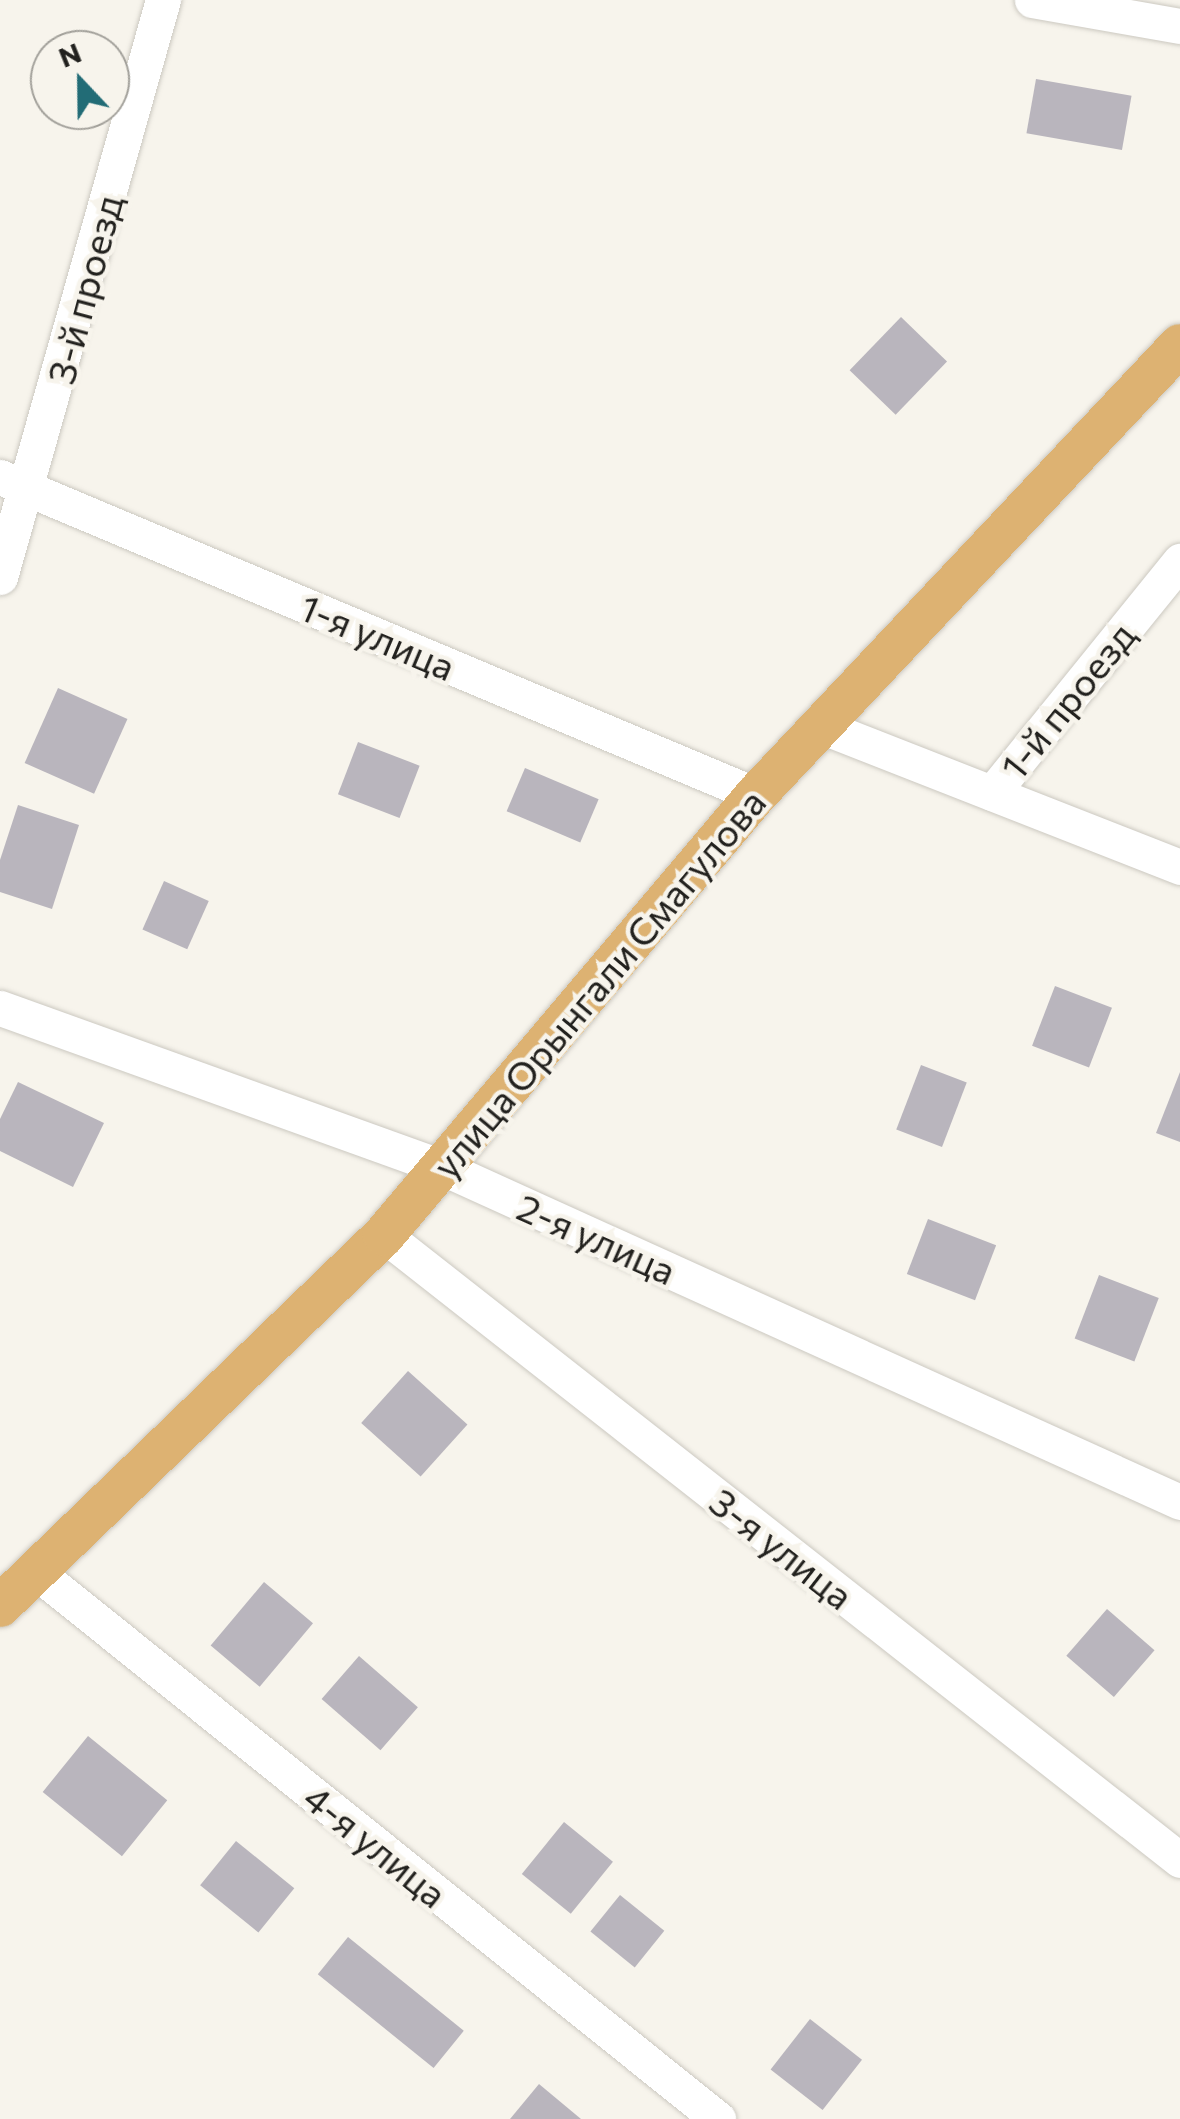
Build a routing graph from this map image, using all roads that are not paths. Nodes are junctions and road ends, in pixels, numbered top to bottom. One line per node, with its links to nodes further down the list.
1 (163, 0): 5 (street, 3-й проезд)
2 (1032, 0): 3 (street)
3 (1180, 26)
4 (1180, 345): 8 (main road, улица Орынгали Смагулова)
5 (14, 483): 7 (street, 3-й проезд); 10 (street, 1-я улица)
6 (1180, 560): 9 (street, 1-й проезд)
7 (0, 578)
8 (818, 725): 9 (street); 10 (main road, улица Орынгали Смагулова)
9 (992, 793): 11 (street)
10 (756, 795): 13 (main road, улица Орынгали Смагулова)
11 (1180, 866)
12 (0, 1008): 13 (street, 2-я улица)
13 (441, 1167): 14 (main road, улица Орынгали Смагулова); 15 (street, 2-я улица)
14 (384, 1235): 16 (main road, улица Орынгали Смагулова); 18 (street, 3-я улица)
15 (1180, 1502)
16 (35, 1571): 17 (main road, улица Орынгали Смагулова); 19 (street, 4-я улица)
17 (0, 1606)
18 (1180, 1860)
19 (718, 2119)

